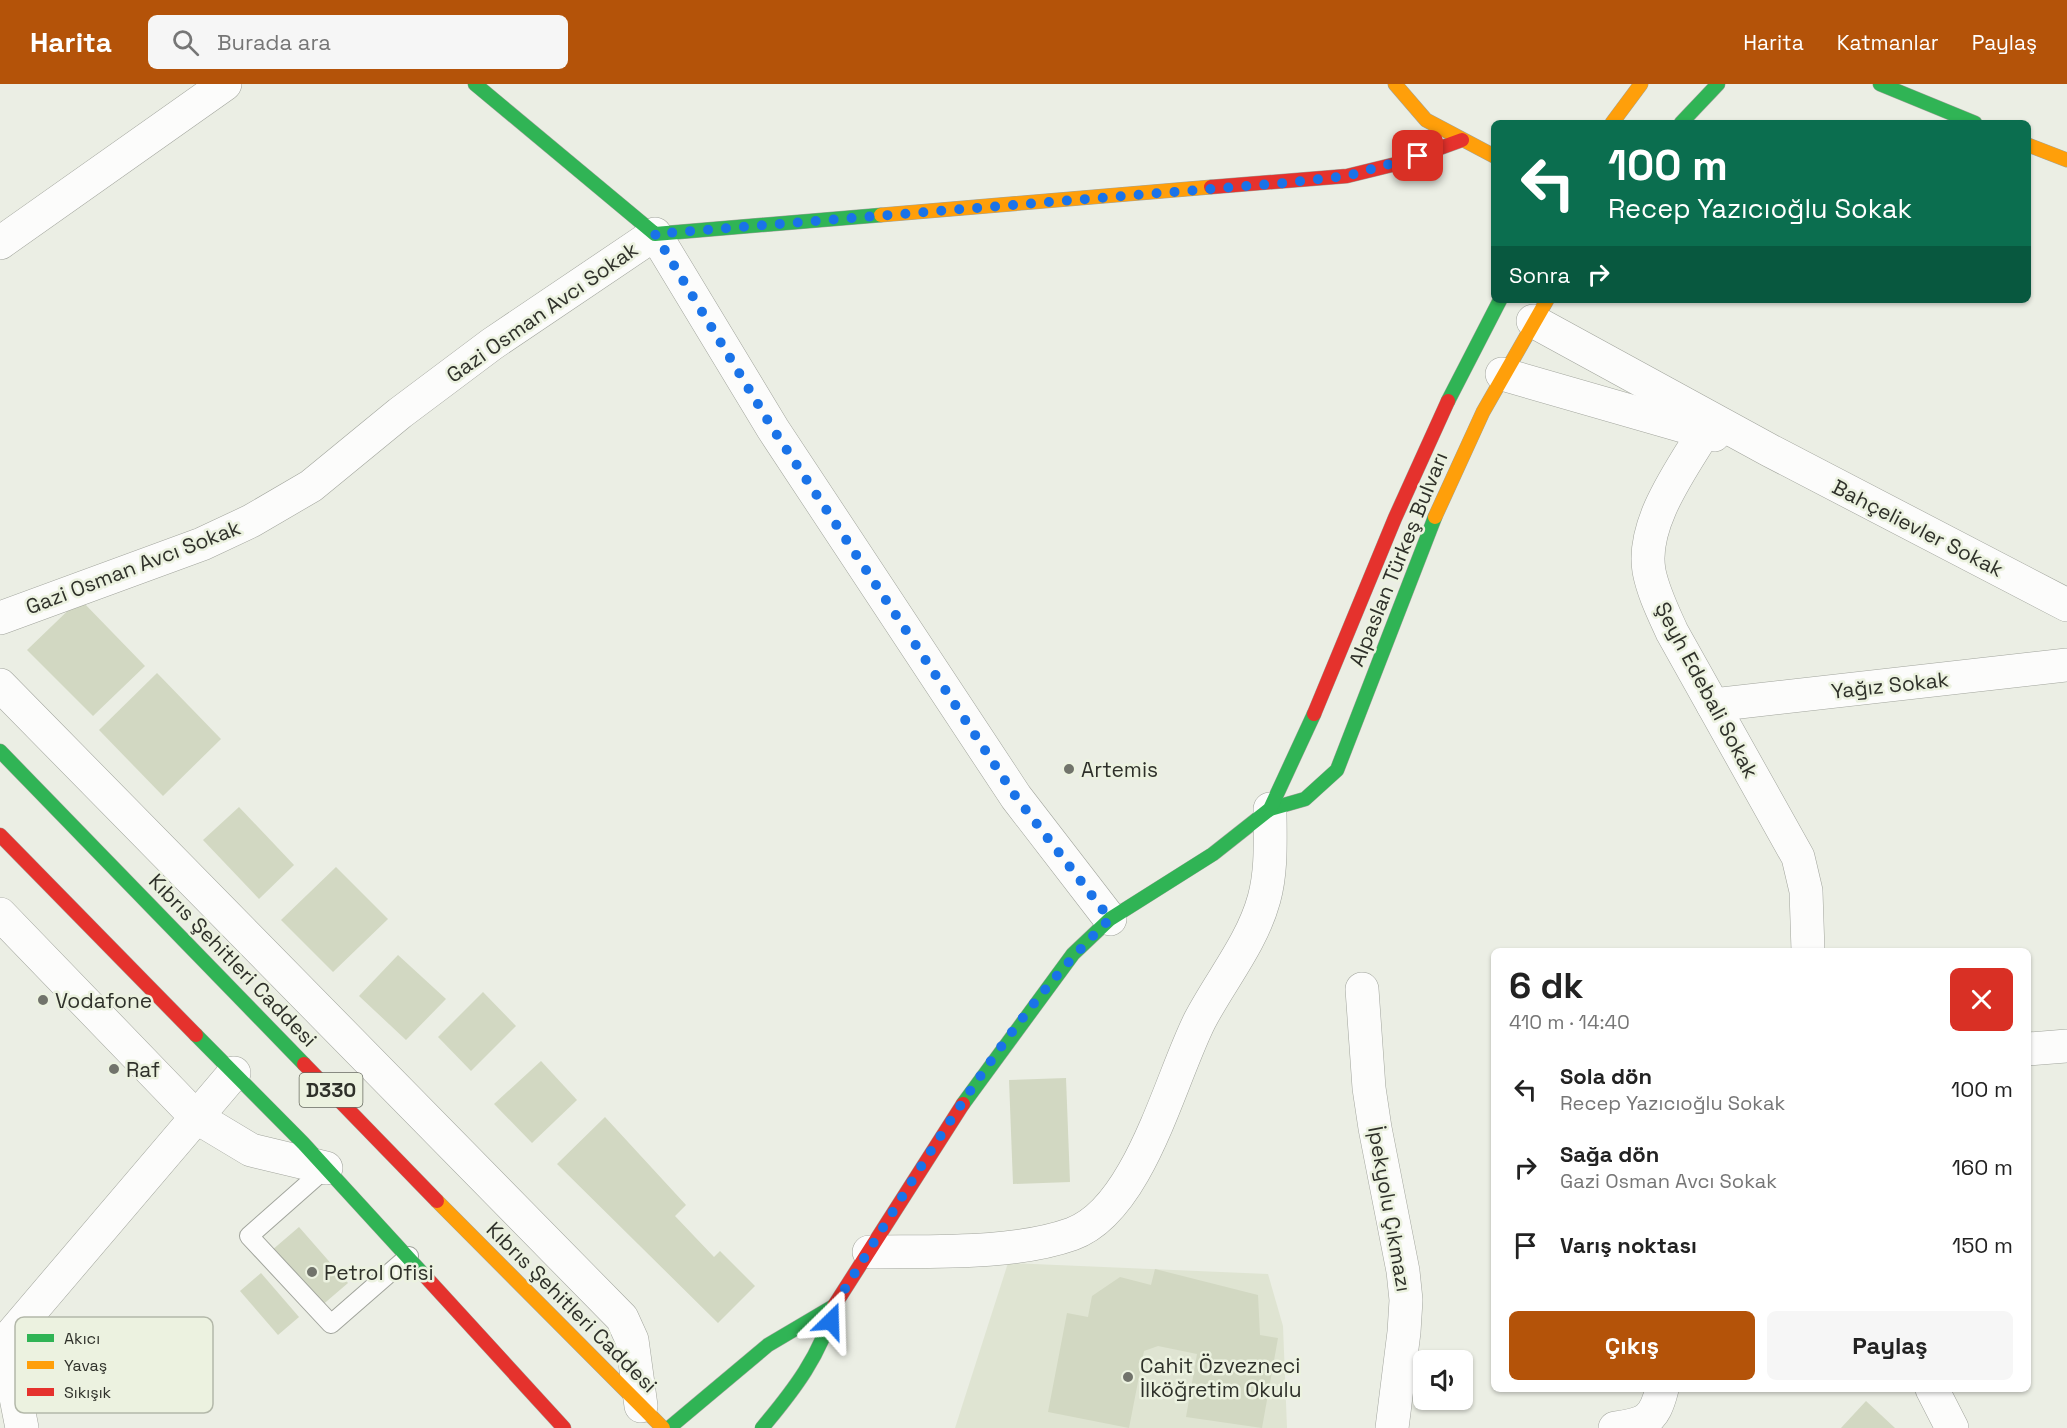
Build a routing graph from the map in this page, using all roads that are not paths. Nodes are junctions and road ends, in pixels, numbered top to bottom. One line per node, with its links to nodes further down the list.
1 (225, 84): 15 (street)
2 (475, 84): 14 (main road)
3 (1395, 84): 10 (main road)
4 (1641, 84): 7 (main road)
5 (1718, 84): 8 (main road)
6 (1880, 84): 9 (main road)
7 (1614, 120)
8 (1684, 120)
9 (1968, 120)
10 (1462, 140): 12 (main road); 14 (main road, Gazi Osman Avcı Sokak)
11 (2031, 146): 13 (main road)
12 (1491, 154)
13 (2067, 160)
14 (655, 234): 22 (street, Gazi Osman Avcı Sokak); 30 (street)
15 (0, 243)
16 (1498, 303): 27 (main road, Alpaslan Türkeş Bulvarı)
17 (1540, 310): 18 (main road, Alpaslan Türkeş Bulvarı); 20 (street)
18 (1502, 374): 19 (street); 27 (main road, Alpaslan Türkeş Bulvarı)
19 (1704, 432): 20 (street); 25 (street, Şeyh Edebali Sokak)
20 (1769, 450): 21 (street, Bahçelievler Sokak)
21 (2067, 605)
22 (0, 618)
23 (2067, 665): 25 (street, Yağız Sokak)
24 (0, 685): 48 (street)
25 (1713, 705): 31 (street, Şeyh Edebali Sokak)
26 (0, 751): 48 (main road, Kıbrıs Şehitleri Caddesi / D330)
27 (1270, 809): 30 (main road, Alpaslan Türkeş Bulvarı); 38 (street)
28 (0, 835): 35 (main road, D330)
29 (0, 914): 36 (street)
30 (1110, 919): 38 (main road, Alpaslan Türkeş Bulvarı)
31 (1808, 948)
32 (1362, 989): 53 (street, İpekyolu Çıkmazı)
33 (2067, 1046): 34 (street)
34 (2031, 1049)
35 (234, 1073): 36 (street); 37 (main road, D330)
36 (196, 1117): 37 (street); 41 (street)
37 (326, 1168): 39 (main road, D330); 39 (lane)
38 (869, 1252): 40 (main road, Alpaslan Türkeş Bulvarı)
39 (409, 1256): 50 (main road, D330)
40 (834, 1306): 51 (main road); 52 (main road)
41 (23, 1317)
42 (15, 1326): 43 (street)
43 (2, 1341): 46 (street)
44 (1661, 1392): 54 (street)
45 (1934, 1392): 55 (street)
46 (15, 1398)
47 (19, 1413): 49 (street)
48 (652, 1417)
49 (22, 1428)
50 (564, 1428)
51 (669, 1428)
52 (762, 1428)
53 (1392, 1428)
54 (1615, 1428)
55 (1952, 1428)

